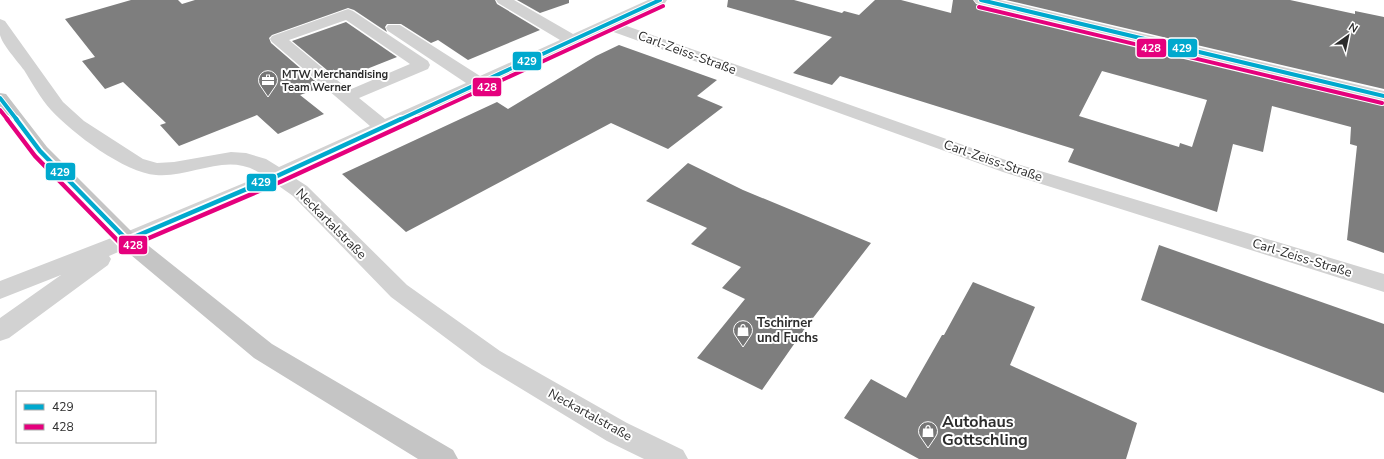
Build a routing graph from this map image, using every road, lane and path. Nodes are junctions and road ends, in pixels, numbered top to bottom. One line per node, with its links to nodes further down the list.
1 (351, 0): 8 (street)
2 (503, 0): 7 (street)
3 (660, 0): 6 (street)
4 (981, 0): 9 (street)
5 (0, 24): 13 (street, Neckartalstraße)
6 (606, 24): 7 (street); 15 (street, Carl-Zeiss-Straße)
7 (572, 40): 8 (street)
8 (478, 83): 12 (street)
9 (1384, 96)
10 (347, 97): 10 (street); 12 (street)
11 (0, 98): 14 (main road)
12 (383, 127): 13 (street)
13 (277, 176): 14 (street); 19 (street, Neckartalstraße)
14 (127, 240): 16 (street); 17 (street); 18 (main road)
15 (1384, 283)
16 (0, 290)
17 (0, 331)
18 (438, 456)
19 (673, 459)

